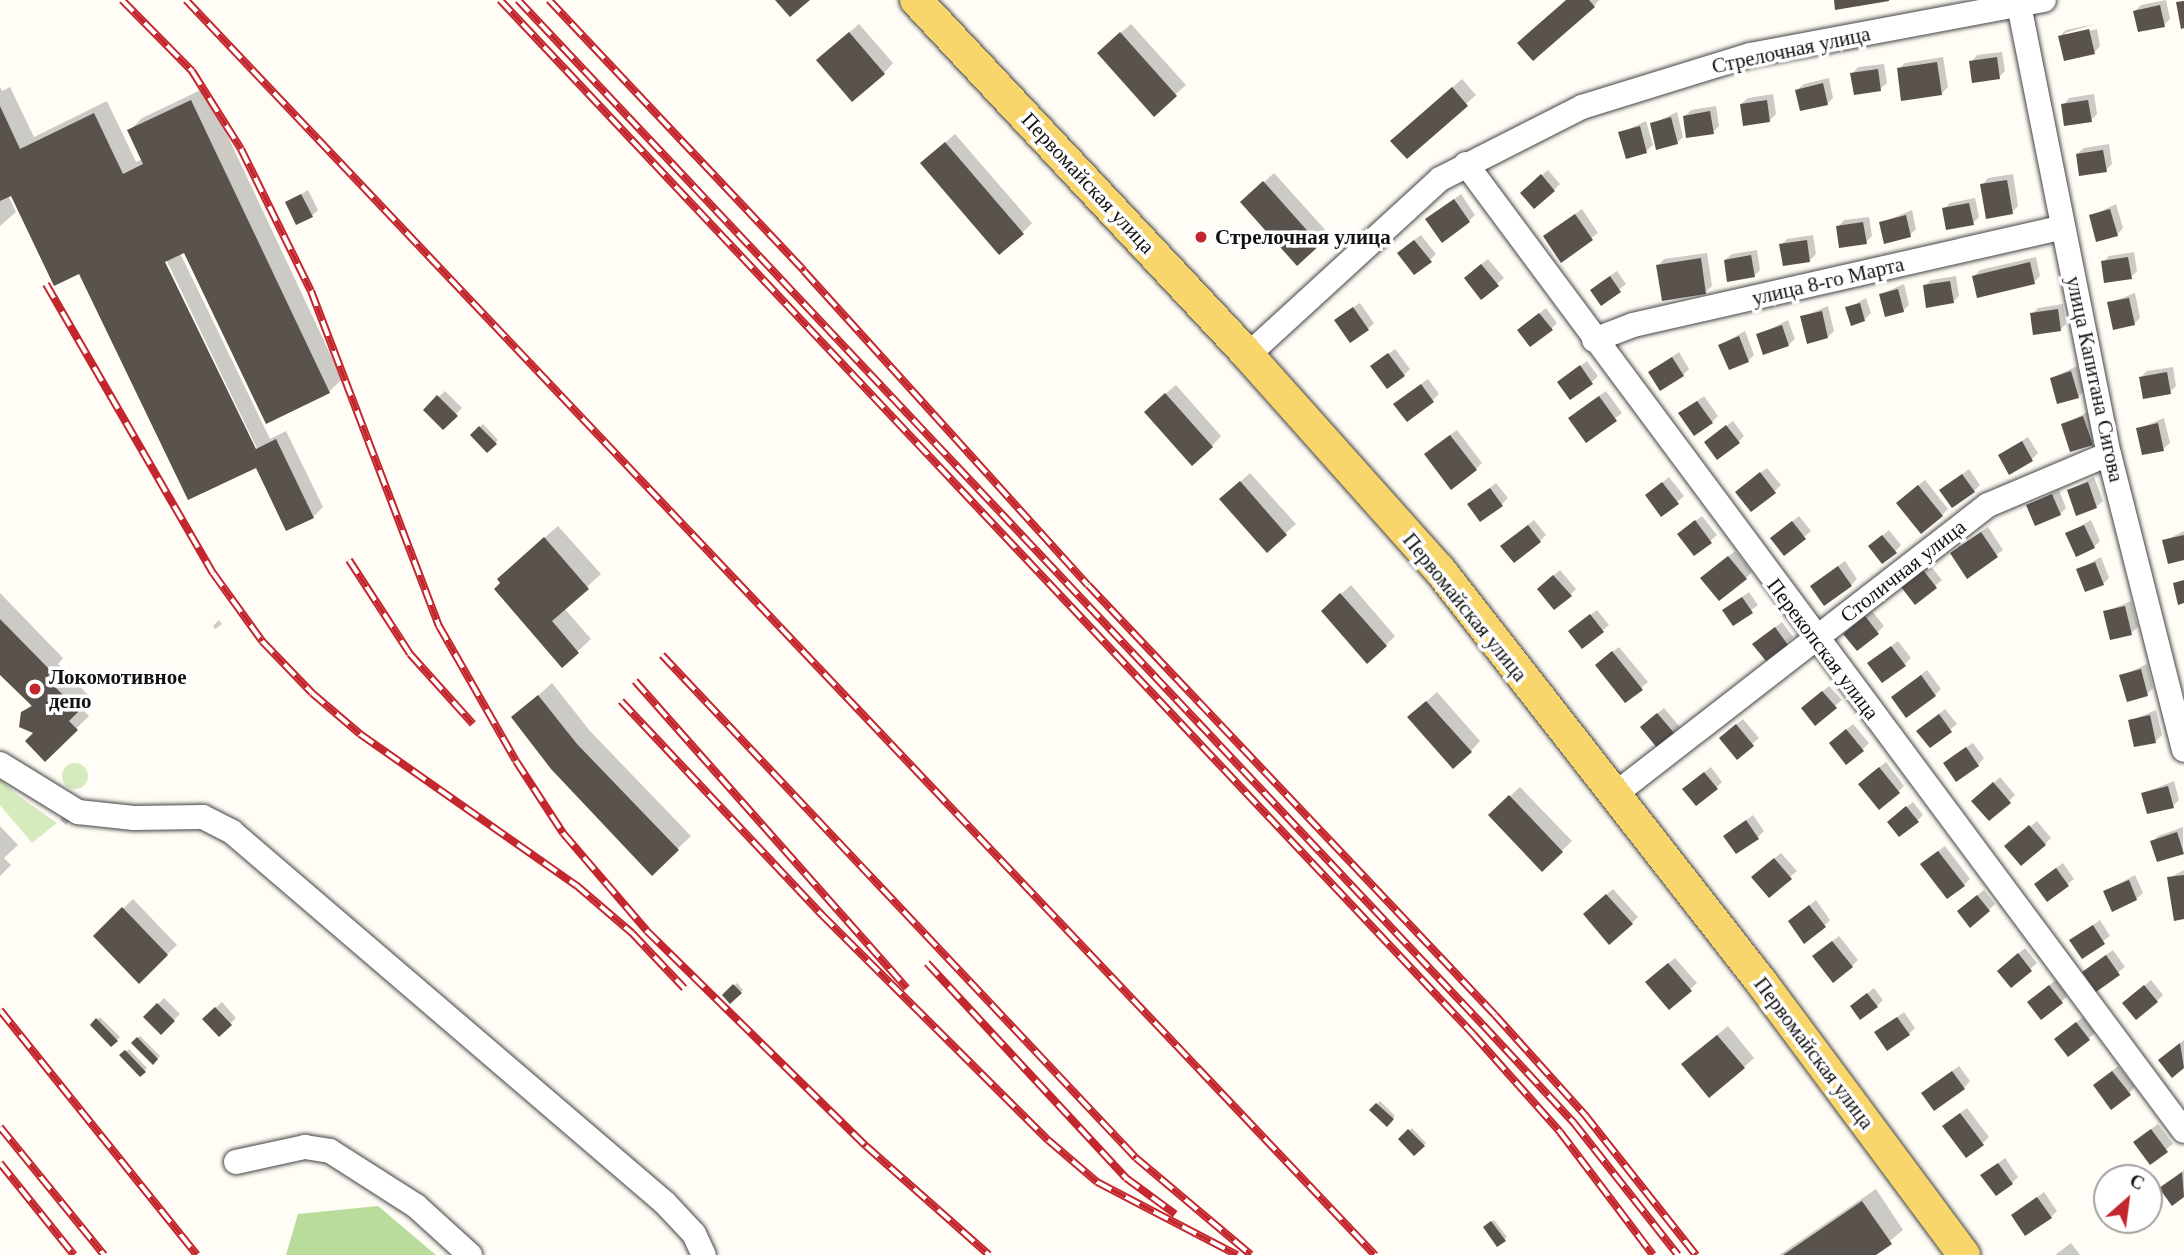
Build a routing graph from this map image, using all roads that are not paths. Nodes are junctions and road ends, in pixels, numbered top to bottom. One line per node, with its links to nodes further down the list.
1 (916, 0): 7 (main road, Первомайская улица)
2 (2044, 0): 3 (street, Стрелочная улица)
3 (2019, 5): 4 (street, Стрелочная улица); 5 (street, улица Капитана Сигова)
4 (1466, 164): 6 (street, Перекопская улица); 7 (street, Стрелочная улица)
5 (2063, 228): 6 (street, улица 8-го Марта); 8 (street, улица Капитана Сигова)
6 (1594, 340): 9 (street, Перекопская улица)
7 (1248, 355): 12 (main road, Первомайская улица)
8 (2109, 454): 9 (street, Столичная улица); 10 (street, улица Капитана Сигова)
9 (1814, 639): 12 (street, Столичная улица); 13 (street, Перекопская улица)
10 (2184, 750)
11 (0, 764): 16 (street)
12 (1614, 795): 17 (main road, Первомайская улица)
13 (2184, 1131)
14 (236, 1162): 15 (street)
15 (470, 1255)
16 (704, 1255)
17 (1964, 1255)

